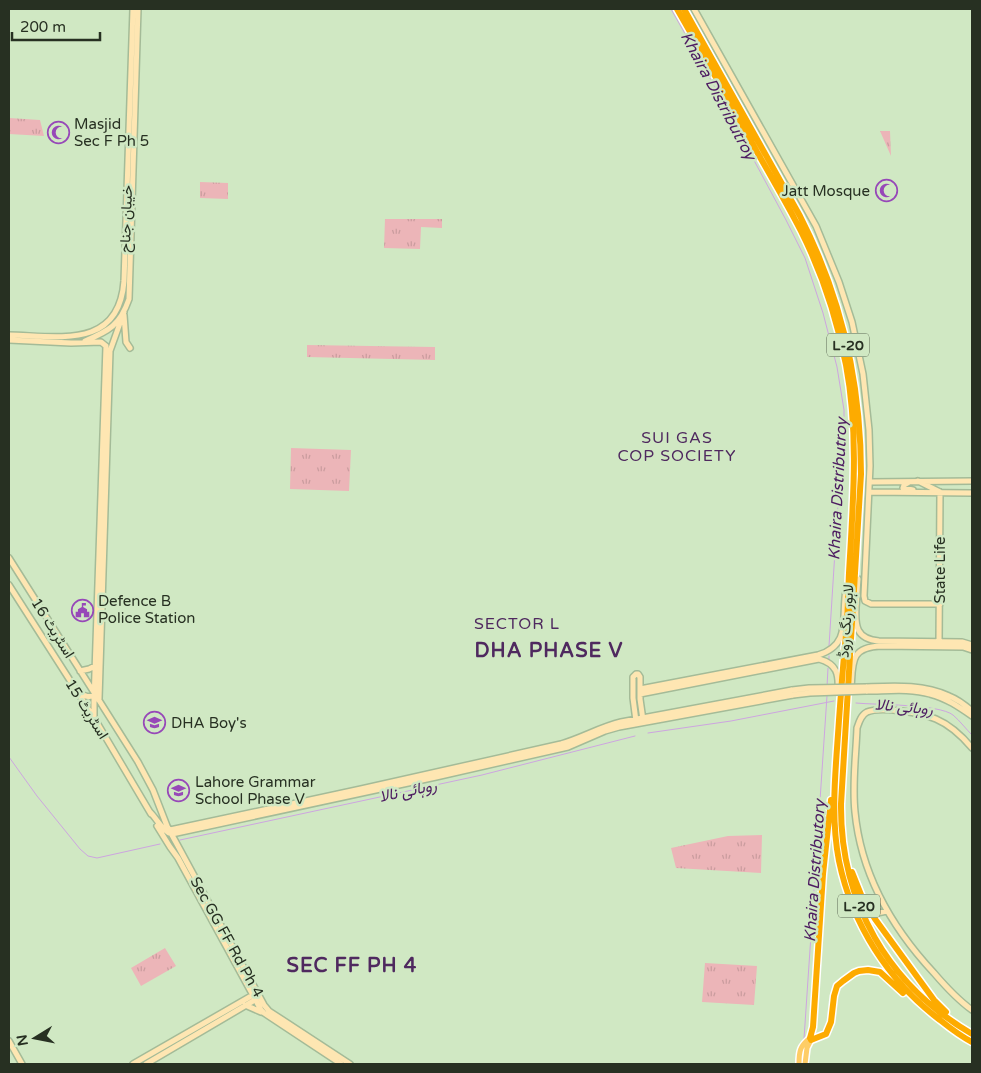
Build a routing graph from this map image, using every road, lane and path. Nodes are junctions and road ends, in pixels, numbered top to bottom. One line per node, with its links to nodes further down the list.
1 (133, 9): 7 (main road, خیبان جناح)
2 (138, 9): 6 (main road, خیبان جناح)
3 (677, 9): 23 (highway, لاہور رنگ روڈ / L-20)
4 (684, 9): 21 (highway, لاہور رنگ روڈ / L-20)
5 (694, 9): 16 (main road)
6 (124, 312): 9 (main road); 11 (main road); 12 (main road)
7 (9, 335)
8 (9, 340): 9 (main road)
9 (81, 342): 10 (main road)
10 (102, 343): 11 (main road); 31 (main road)
11 (111, 345): 36 (main road)
12 (130, 348)
13 (912, 481): 14 (main road); 16 (main road); 20 (main road)
14 (918, 481): 15 (main road); 18 (main road)
15 (972, 481)
16 (870, 482): 17 (main road)
17 (869, 492): 20 (main road); 25 (main road)
18 (940, 492): 19 (main road); 20 (main road); 25 (main road, State Life)
19 (972, 492)
20 (923, 493)
21 (856, 552): 27 (main road); 40 (highway, لاہور رنگ روڈ / L-20)
22 (9, 558): 32 (main road, اسٹریٹ 16)
23 (849, 573): 26 (main road); 30 (highway, لاہور رنگ روڈ / L-20)
24 (9, 585): 35 (main road, اسٹریٹ 15)
25 (940, 604): 27 (main road, State Life)
26 (842, 636): 30 (main road); 34 (main road)
27 (939, 644): 28 (main road); 29 (main road); 40 (main road)
28 (972, 644)
29 (972, 650)
30 (844, 651): 45 (highway, لاہور رنگ روڈ / L-20)
31 (95, 666): 32 (main road); 36 (main road)
32 (80, 671): 36 (main road, اسٹریٹ 16)
33 (866, 689): 38 (main road); 39 (main road); 41 (main road, bridge)
34 (640, 691): 37 (main road); 41 (main road); 45 (main road)
35 (77, 692): 36 (main road); 42 (main road, اسٹریٹ 15)
36 (96, 697): 42 (main road); 48 (main road, اسٹریٹ 16)
37 (633, 702): 43 (main road); 44 (main road)
38 (972, 711)
39 (972, 716)
40 (846, 718): 47 (highway, لاہور رنگ روڈ / L-20)
41 (643, 720): 44 (main road)
42 (96, 721): 48 (main road, اسٹریٹ 15)
43 (621, 722): 44 (main road); 48 (main road)
44 (636, 722): 48 (main road)
45 (838, 742): 55 (highway); 56 (highway, لاہور رنگ روڈ / L-20)
46 (972, 748): 49 (main road)
47 (841, 804): 50 (highway); 58 (highway, لاہور رنگ روڈ / L-20)
48 (168, 833): 51 (main road); 66 (main road, Sec GG FF Rd Ph 4)
49 (887, 911): 50 (main road); 53 (main road)
50 (872, 914): 58 (highway)
51 (254, 997): 52 (main road); 54 (main road); 63 (main road)
52 (245, 1005): 54 (main road); 64 (main road)
53 (972, 1010)
54 (264, 1013): 65 (main road)
55 (814, 1021): 57 (highway); 59 (highway)
56 (942, 1021): 57 (highway); 58 (highway, لاہور رنگ روڈ / L-20)
57 (823, 1036): 59 (highway)
58 (970, 1037)
59 (811, 1039): 61 (main road)
60 (9, 1041): 62 (main road)
61 (803, 1053): 67 (main road); 68 (main road)
62 (22, 1064)
63 (133, 1064)
64 (146, 1064)
65 (341, 1064)
66 (349, 1064)
67 (799, 1064)
68 (805, 1064)

